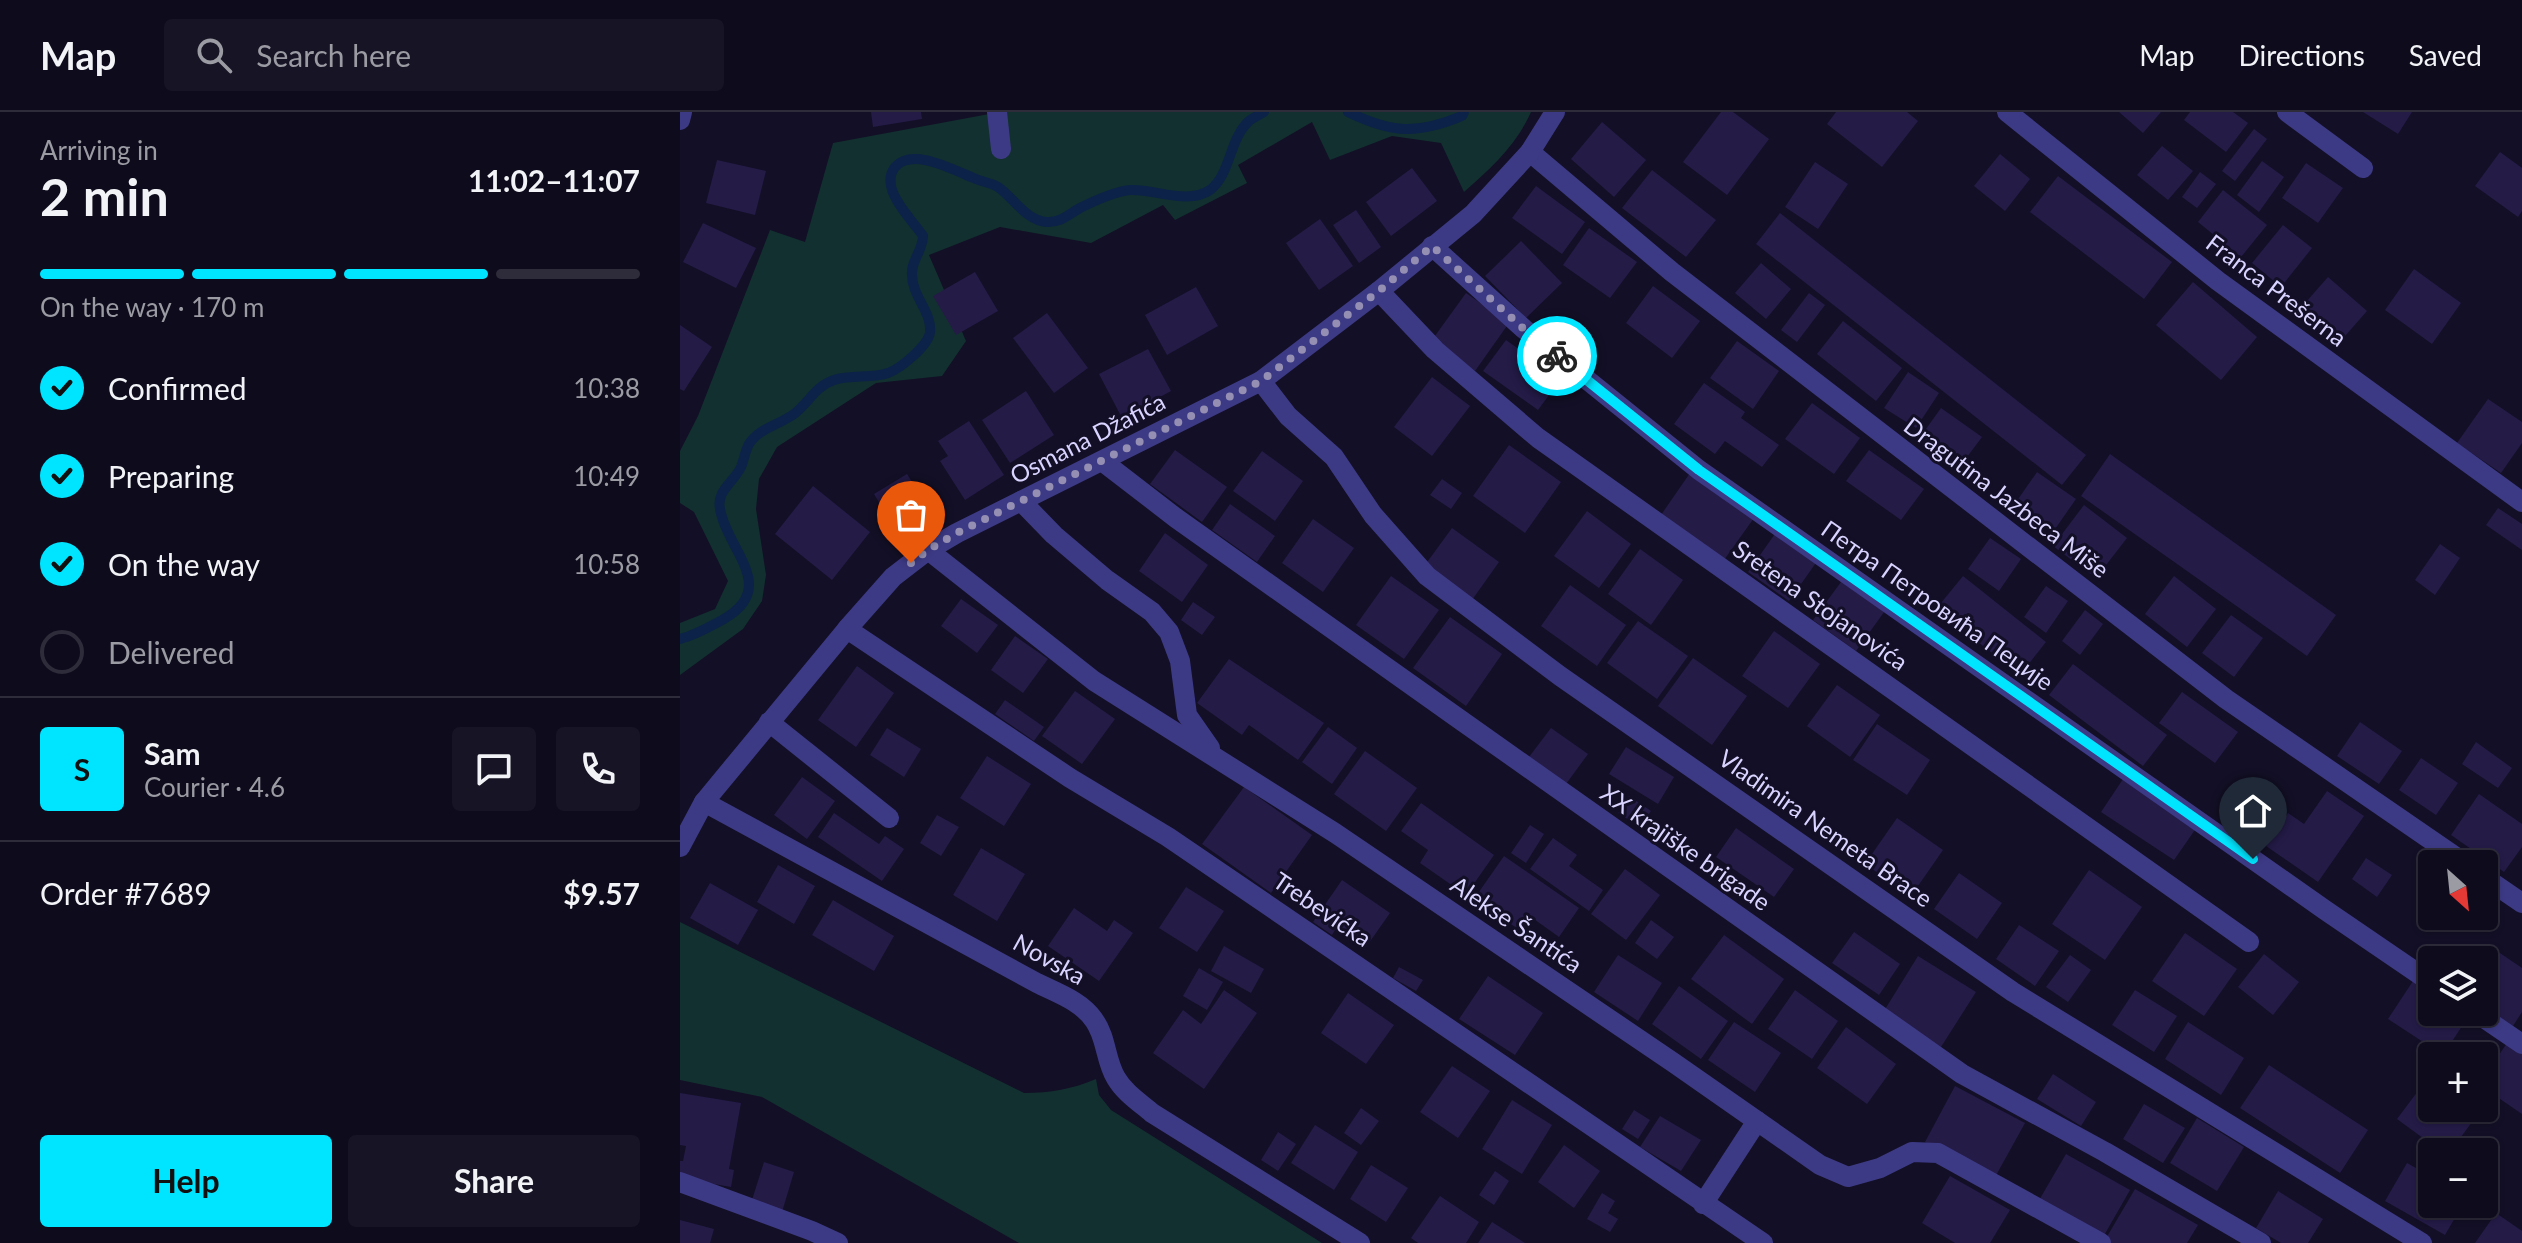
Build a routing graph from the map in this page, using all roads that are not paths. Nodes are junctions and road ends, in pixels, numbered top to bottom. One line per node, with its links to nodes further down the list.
1 (682, 112): 6 (street)
2 (997, 112): 7 (street)
3 (1555, 112): 8 (street, Osmana Džafića)
4 (2007, 112): 15 (street, Franca Prešerna)
5 (2287, 112): 9 (street)
6 (680, 120)
7 (1001, 149)
8 (1530, 152): 10 (street, Osmana Džafića); 23 (street, Dragutina Jazbeca Miše)
9 (2363, 168)
10 (1432, 246): 11 (street, Osmana Džafića); 27 (street, Петра Петровића Пеције)
11 (1379, 291): 12 (street, Osmana Džafića); 26 (street, Sretena Stojanovića)
12 (1261, 381): 13 (street, Osmana Džafića); 38 (street, Vladimira Nemeta Brace)
13 (1102, 461): 14 (street, Osmana Džafića); 37 (street, XX krajiške brigade)
14 (1021, 501): 16 (street, Osmana Džafića); 19 (street)
15 (2522, 502)
16 (928, 550): 17 (street, Osmana Džafića); 19 (street, Alekse Šantića)
17 (847, 629): 18 (street, Osmana Džafića); 32 (street, Trebevićka)
18 (769, 722): 20 (street, Osmana Džafića); 21 (street)
19 (1220, 761): 30 (street, Alekse Šantića)
20 (704, 802): 22 (street, Osmana Džafića); 34 (street, Novska)
21 (889, 818)
22 (680, 847)
23 (2446, 850)
24 (2498, 887): 25 (street)
25 (2522, 903)
26 (2249, 942)
27 (2418, 973)
28 (2496, 1026): 29 (street)
29 (2522, 1044)
30 (1757, 1121): 32 (street); 36 (street, Alekse Šantića)
31 (680, 1182): 33 (street)
32 (1703, 1204): 35 (street, Trebevićka)
33 (838, 1243)
34 (1360, 1243)
35 (1763, 1243)
36 (2101, 1243)
37 (2261, 1243)
38 (2422, 1243)

